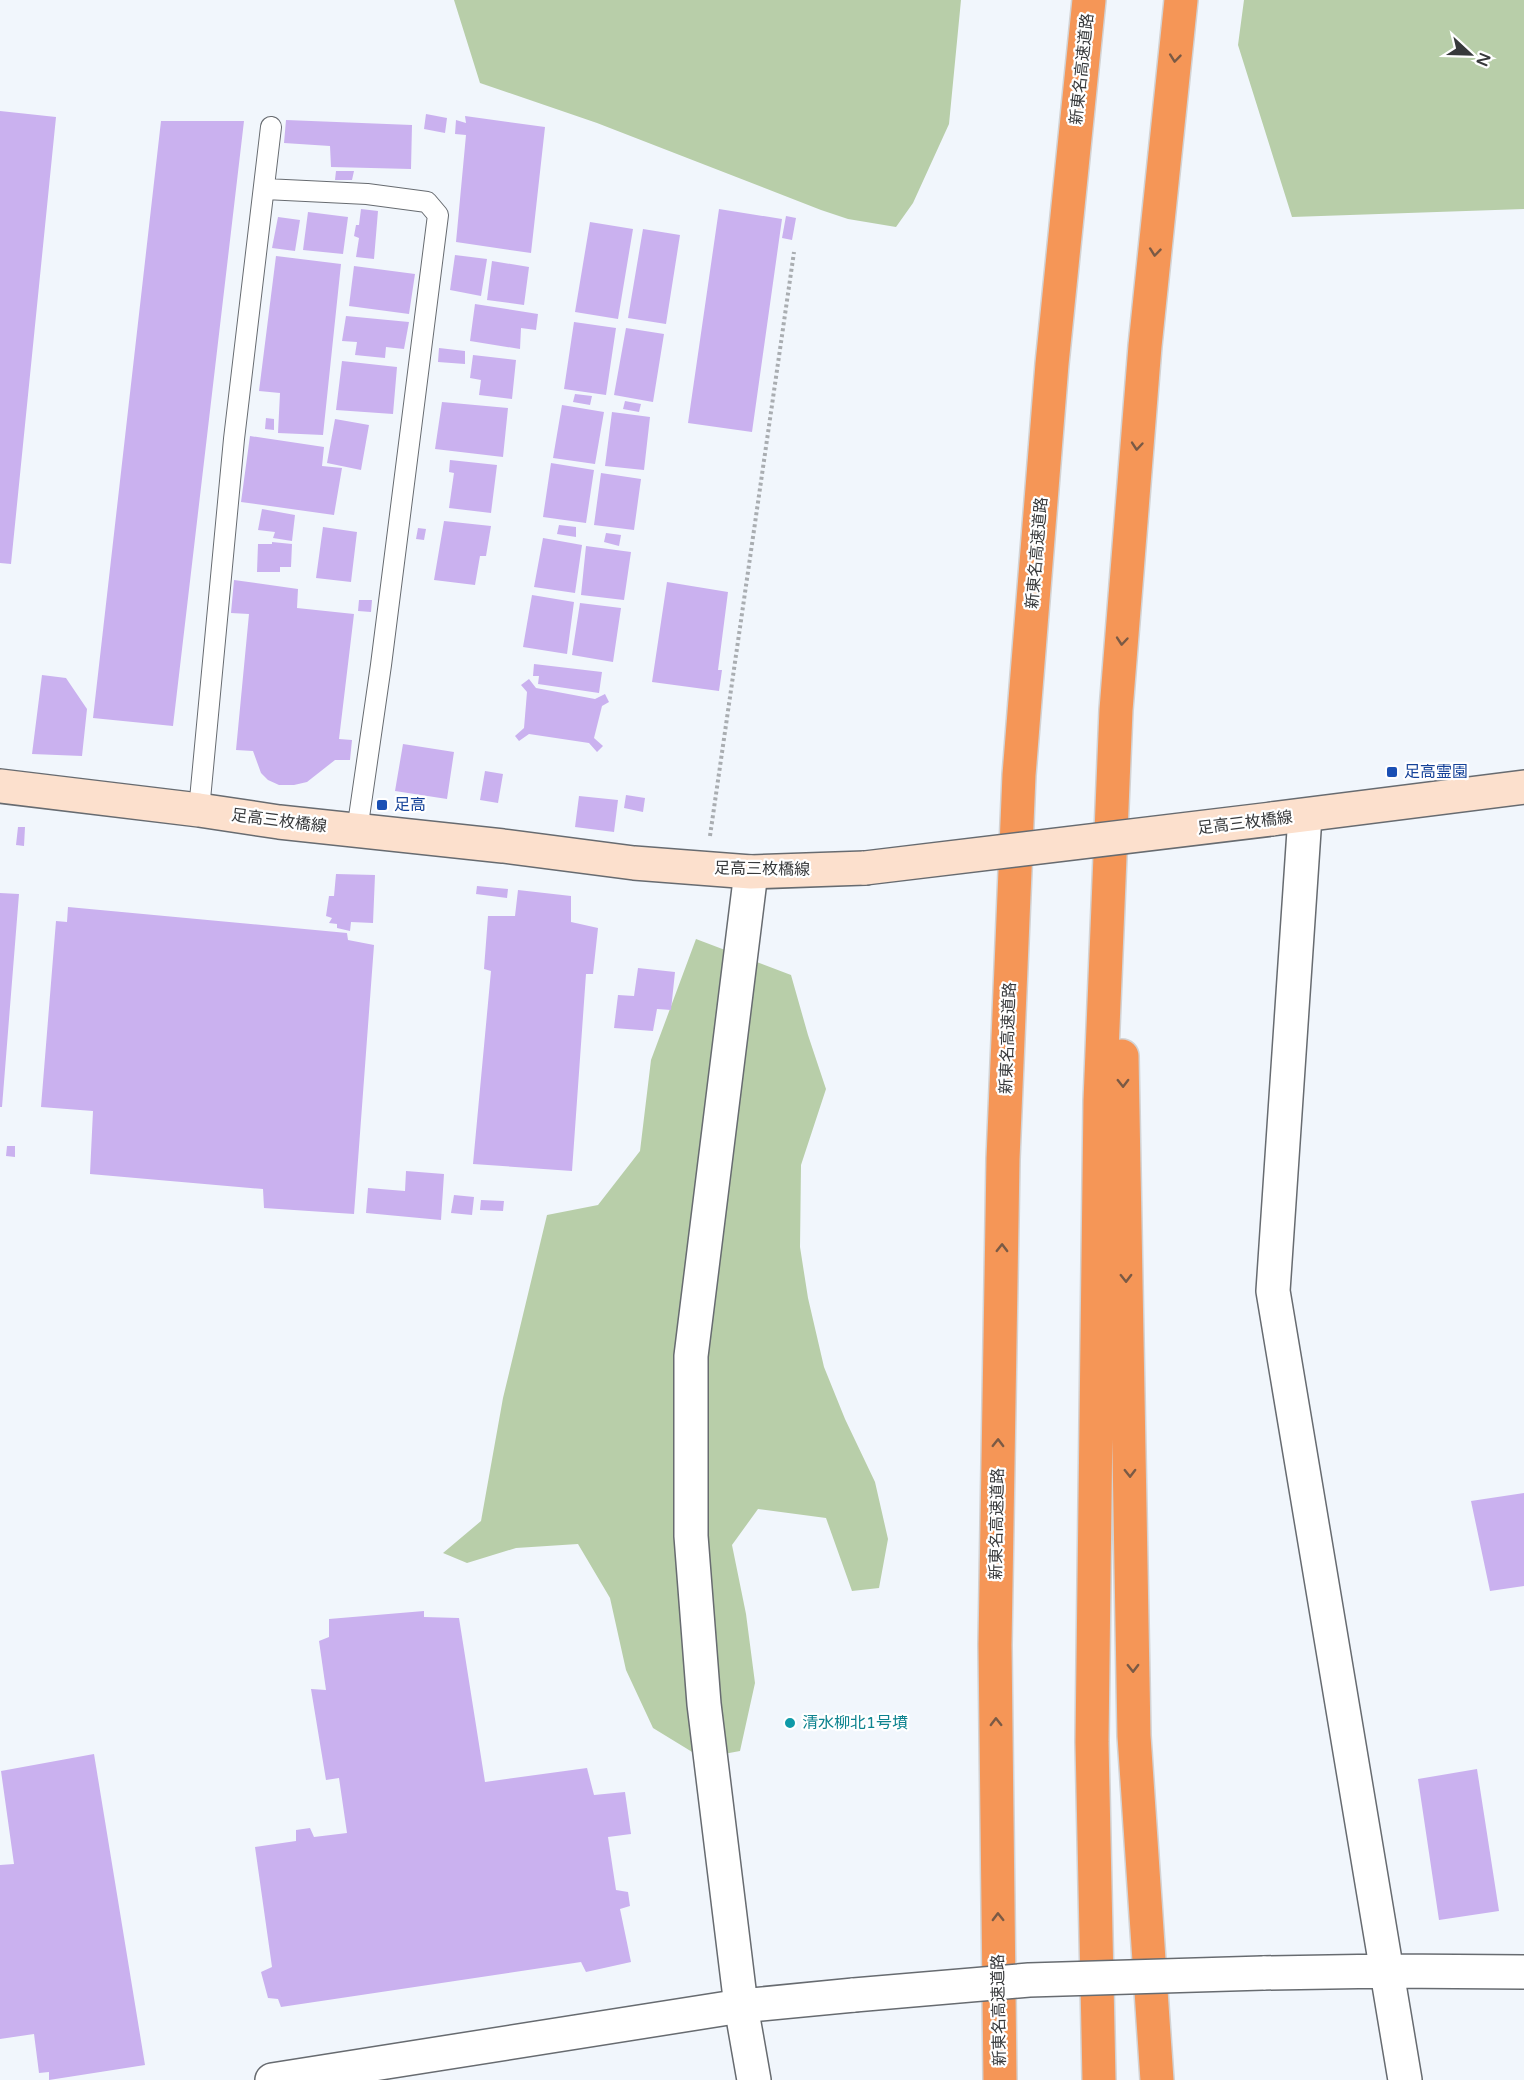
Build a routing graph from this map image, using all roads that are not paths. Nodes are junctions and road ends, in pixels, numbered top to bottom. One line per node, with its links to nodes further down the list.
1 (1089, 0): 17 (highway, 新東名高速道路, one-way to 1)
2 (1181, 0): 5 (highway, one-way to 5)
3 (271, 127): 4 (lane)
4 (265, 189): 8 (lane); 10 (lane)
5 (1116, 710): 18 (highway); 19 (highway, one-way to 19)
6 (0, 786): 8 (main road, 足高三枚橋線)
7 (1524, 787): 9 (main road, 足高三枚橋線)
8 (199, 810): 10 (main road, 足高三枚橋線)
9 (1305, 816): 11 (main road, 足高三枚橋線, bridge); 12 (street)
10 (357, 831): 11 (main road, 足高三枚橋線)
11 (751, 872): 14 (street)
12 (1388, 1971): 13 (street); 14 (street, bridge); 20 (street)
13 (1524, 1972)
14 (741, 2006): 15 (street); 16 (street)
15 (272, 2080)
16 (754, 2080)
17 (999, 2080)
18 (1099, 2080)
19 (1157, 2080)
20 (1405, 2080)

